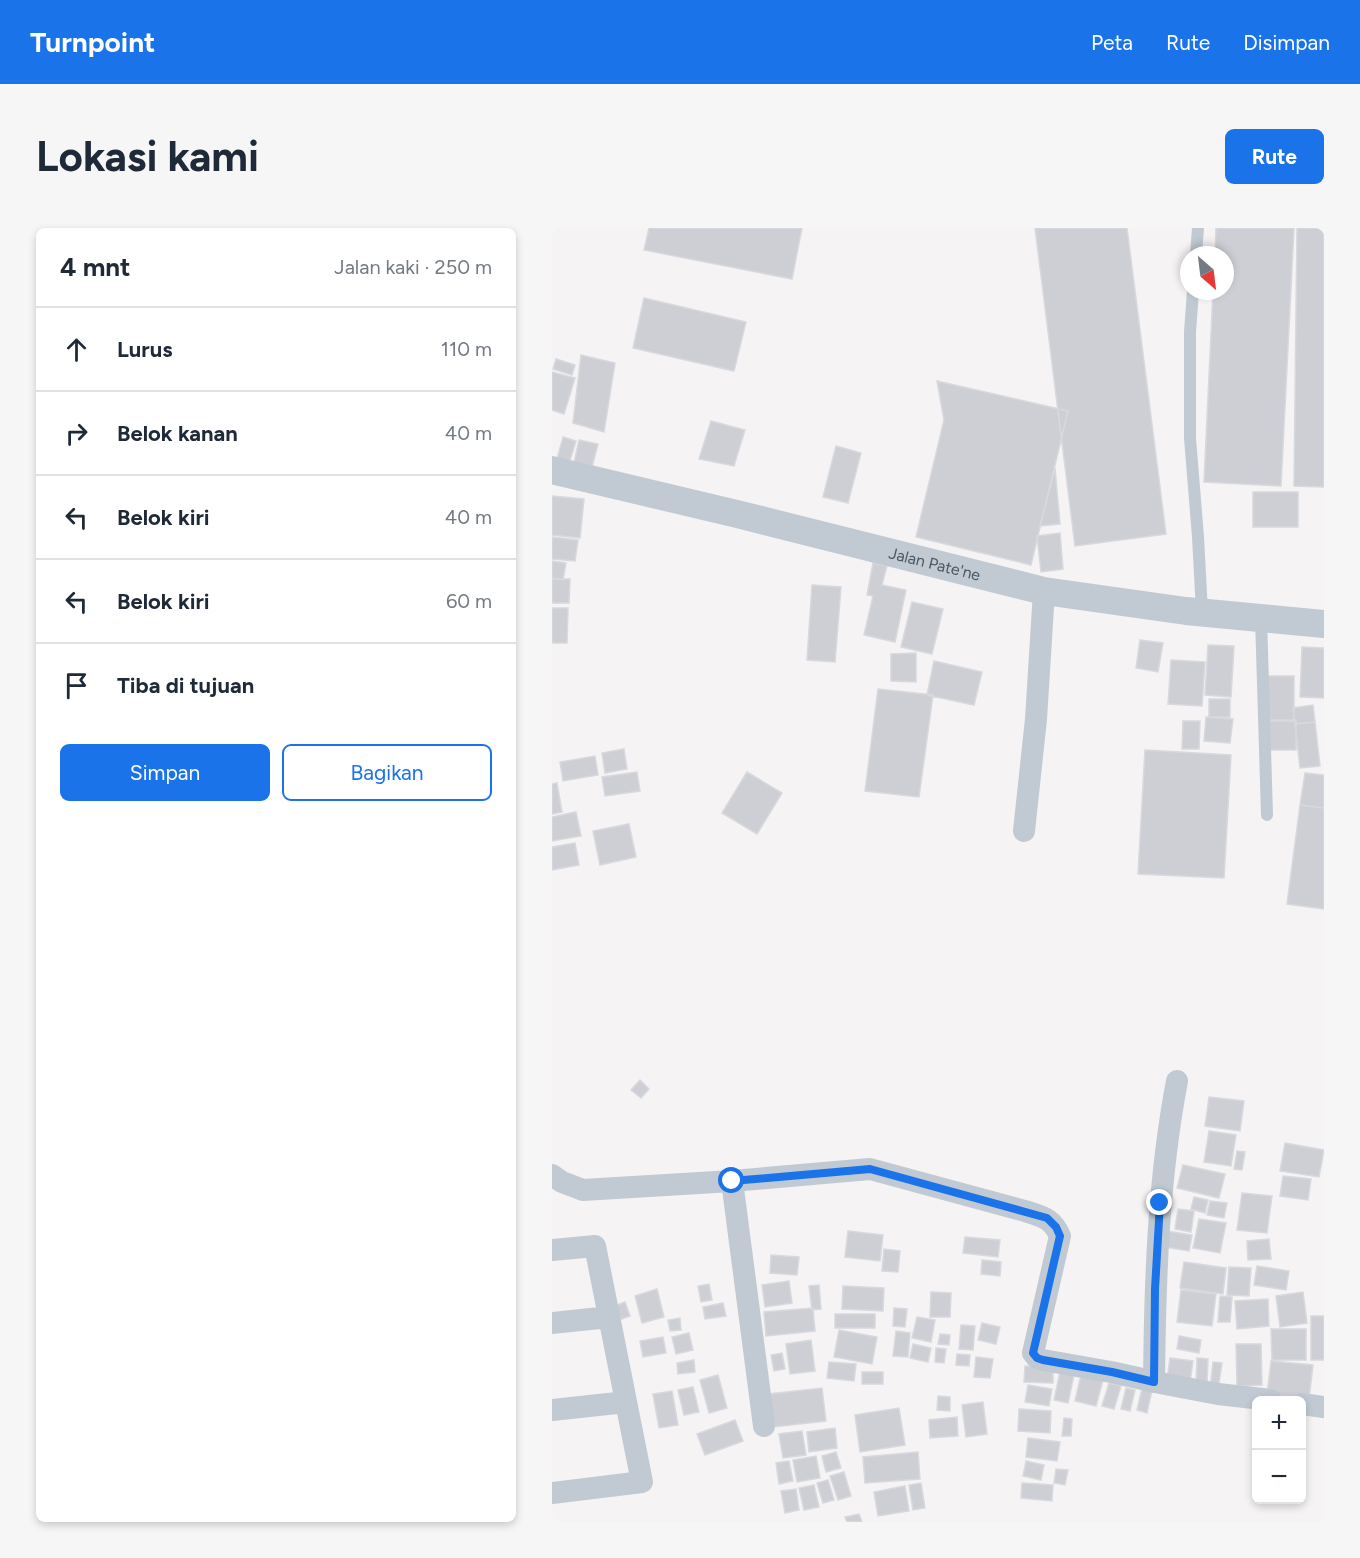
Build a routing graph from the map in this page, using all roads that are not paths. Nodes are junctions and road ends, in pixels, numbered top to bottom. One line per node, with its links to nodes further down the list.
1 (1198, 228): 2 (lane)
2 (1197, 246)
3 (1192, 300): 6 (lane)
4 (552, 470): 5 (street, Jalan Pate'ne)
5 (1044, 591): 6 (street, Jalan Pate'ne); 10 (street)
6 (1202, 612): 7 (street, Jalan Pate'ne)
7 (1261, 618): 8 (street, Jalan Pate'ne); 9 (lane)
8 (1324, 624)
9 (1267, 815)
10 (1024, 831)
11 (1177, 1081): 17 (street)
12 (552, 1175): 13 (street)
13 (732, 1181): 17 (street); 23 (street)
14 (552, 1250): 15 (street)
15 (609, 1317): 16 (street); 19 (street)
16 (552, 1323)
17 (1154, 1382): 18 (street)
18 (1252, 1398)
19 (626, 1402): 22 (street); 24 (street)
20 (1306, 1405): 21 (street)
21 (1324, 1407)
22 (552, 1410)
23 (764, 1426)
24 (552, 1493)

